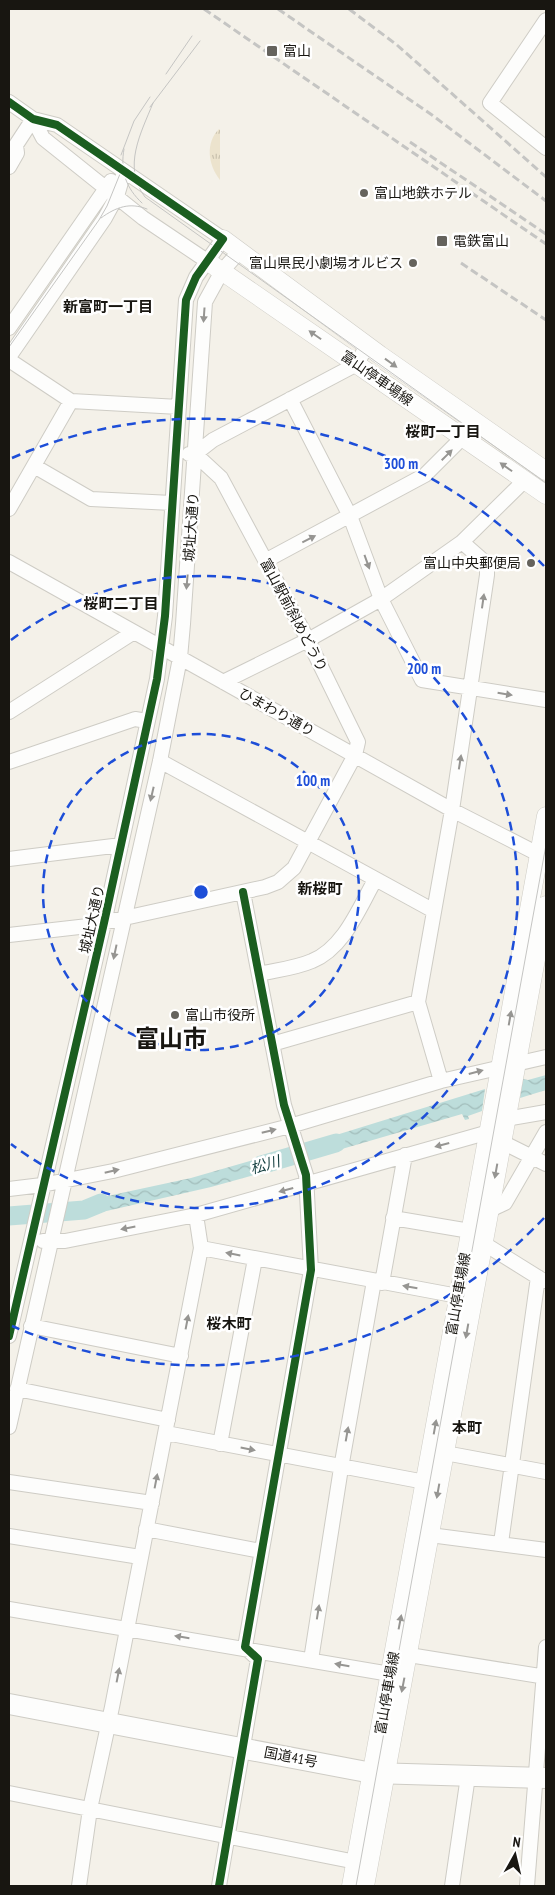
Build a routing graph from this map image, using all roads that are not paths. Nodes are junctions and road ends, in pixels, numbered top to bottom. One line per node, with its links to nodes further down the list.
1 (546, 20): 5 (street)
2 (9, 102): 3 (street)
3 (33, 119): 4 (street); 7 (street); 8 (street)
4 (12, 147): 6 (street)
5 (546, 148)
6 (9, 168)
7 (124, 172): 8 (street); 9 (street); 10 (street)
8 (106, 187): 9 (street); 14 (street)
9 (117, 196): 12 (street); 16 (street)
10 (223, 239): 11 (main road, 富山停車場線); 12 (street, 城址大通り)
11 (239, 252): 13 (street, 城址大通り); 15 (main road, 富山停車場線)
12 (207, 261): 13 (main road, 富山停車場線); 20 (street, 城址大通り)
13 (222, 271): 17 (main road, 富山停車場線, one-way to 13); 23 (street, 城址大通り, one-way to 23)
14 (9, 328)
15 (367, 345): 17 (street); 25 (main road, 富山停車場線, one-way to 25)
16 (9, 358): 19 (street)
17 (357, 364): 18 (street); 21 (main road, 富山停車場線)
18 (290, 399): 23 (street); 30 (street)
19 (71, 401): 20 (street); 24 (street)
20 (179, 407): 22 (street, 城址大通り)
21 (463, 438): 26 (main road, 富山停車場線, one-way to 21); 30 (street, one-way to 21)
22 (175, 452): 23 (street); 28 (street, 城址大通り)
23 (194, 454): 32 (street, 富山駅前斜めどうり); 38 (street, 城址大通り, one-way to 38)
24 (34, 466): 28 (street); 29 (street)
25 (546, 471)
26 (525, 480): 27 (main road, 富山停車場線); 31 (street)
27 (546, 495)
28 (172, 503): 37 (street, 城址大通り)
29 (9, 509)
30 (350, 516): 32 (street, one-way to 30); 34 (street, one-way to 34)
31 (462, 542): 34 (street); 40 (street, one-way to 31)
32 (266, 561): 36 (street, 富山駅前斜めどうり)
33 (9, 562): 35 (street, ひまわり通り)
34 (381, 599): 36 (street); 40 (street)
35 (134, 632): 37 (street, ひまわり通り); 42 (street)
36 (308, 640): 39 (street); 44 (street, 富山駅前斜めどうり)
37 (162, 648): 38 (street, ひまわり通り); 43 (street, 城址大通り)
38 (180, 658): 39 (street, ひまわり通り); 46 (street, 城址大通り)
39 (223, 682): 44 (street, ひまわり通り)
40 (470, 689): 41 (street, one-way to 41); 47 (street, one-way to 40)
41 (546, 700)
42 (9, 712)
43 (147, 721): 45 (street); 50 (street, 城址大通り)
44 (355, 754): 47 (street, ひまわり通り); 49 (street)
45 (11, 758)
46 (160, 761): 49 (street); 57 (street, 城址大通り, one-way to 57)
47 (452, 810): 51 (street, ひまわり通り); 56 (street)
48 (546, 816): 51 (main road, 富山停車場線)
49 (308, 843): 53 (street); 54 (street)
50 (121, 845): 52 (street); 58 (street, 城址大通り)
51 (542, 857): 64 (main road, 富山停車場線, one-way to 51)
52 (9, 858)
53 (375, 880): 56 (street); 60 (street)
54 (243, 892): 57 (street); 60 (street)
55 (546, 905): 64 (main road, 富山停車場線)
56 (434, 911): 61 (street)
57 (123, 918): 58 (street); 75 (street, 城址大通り, one-way to 75)
58 (104, 923): 59 (street); 77 (street, 城址大通り)
59 (9, 935)
60 (259, 974): 62 (street)
61 (418, 1002): 62 (street); 65 (street)
62 (272, 1044): 68 (street)
63 (546, 1057): 64 (street)
64 (509, 1064): 65 (street, one-way to 64); 66 (main road, 富山停車場線)
65 (441, 1081): 68 (street)
66 (502, 1112): 67 (street); 70 (main road, 富山停車場線)
67 (546, 1112)
68 (292, 1131): 74 (street); 75 (street, one-way to 68)
69 (546, 1132): 72 (street)
70 (495, 1137): 71 (street, one-way to 71); 72 (street); 78 (main road, 富山停車場線, one-way to 78); 81 (main road, 富山停車場線)
71 (405, 1155): 74 (street); 80 (street)
72 (532, 1156): 73 (street); 78 (street)
73 (546, 1164)
74 (306, 1177): 79 (street, one-way to 79); 87 (street)
75 (63, 1186): 77 (street); 83 (street, 城址大通り)
76 (9, 1189): 77 (street)
77 (42, 1190): 82 (street, 城址大通り)
78 (490, 1210): 84 (main road, 富山停車場線)
79 (196, 1215): 83 (street, one-way to 83); 85 (street)
80 (393, 1218): 81 (street); 89 (street)
81 (470, 1231): 90 (main road, 富山停車場線)
82 (33, 1234): 83 (street); 92 (street, 城址大通り)
83 (52, 1236): 91 (street, 城址大通り)
84 (484, 1243): 88 (street); 98 (main road, 富山停車場線, one-way to 98)
85 (201, 1248): 86 (street, one-way to 85); 93 (street, one-way to 85)
86 (256, 1259): 87 (street); 97 (street)
87 (311, 1270): 89 (street); 99 (street)
88 (542, 1279): 100 (street)
89 (378, 1282): 90 (street, one-way to 89); 101 (street, one-way to 89)
90 (458, 1296): 104 (main road, 富山停車場線, one-way to 90)
91 (31, 1326): 93 (street); 94 (street, 城址大通り)
92 (9, 1336)
93 (181, 1356): 96 (street)
94 (17, 1389): 95 (street, 城址大通り); 96 (street)
95 (9, 1427)
96 (167, 1427): 97 (street); 105 (street, one-way to 96)
97 (220, 1444): 99 (street, one-way to 99)
98 (445, 1453): 100 (street); 107 (main road, 富山停車場線, one-way to 107)
99 (278, 1455): 101 (street); 111 (street)
100 (511, 1466): 102 (street); 109 (street)
101 (341, 1468): 104 (street); 118 (street, one-way to 101)
102 (546, 1472)
103 (9, 1482): 105 (street)
104 (425, 1482): 119 (main road, 富山停車場線, one-way to 104)
105 (152, 1503): 106 (street)
106 (146, 1529): 111 (street); 112 (street)
107 (430, 1535): 109 (street); 117 (main road, 富山停車場線)
108 (9, 1536): 112 (street)
109 (501, 1543): 110 (street)
110 (546, 1550)
111 (261, 1551): 115 (street)
112 (140, 1557): 114 (street)
113 (9, 1609): 114 (street)
114 (127, 1628): 115 (street, one-way to 114); 122 (street, one-way to 114)
115 (245, 1647): 118 (street); 123 (street)
116 (546, 1647): 120 (street)
117 (409, 1655): 120 (street); 124 (main road, 富山停車場線, one-way to 124)
118 (311, 1660): 119 (street, one-way to 118)
119 (390, 1674): 124 (main road, 富山停車場線)
120 (545, 1677): 126 (street)
121 (9, 1704): 122 (highway, 国道41号)
122 (109, 1723): 123 (highway, 国道41号); 128 (street)
123 (243, 1748): 124 (highway, 国道41号); 129 (street)
124 (380, 1773): 125 (highway, 国道41号); 130 (main road); 134 (main road)
125 (468, 1776): 126 (highway, 国道41号); 135 (street)
126 (540, 1777): 136 (street)
127 (9, 1793): 128 (street)
128 (90, 1810): 129 (street); 131 (street)
129 (227, 1838): 130 (street); 132 (street)
130 (356, 1862): 133 (main road)
131 (79, 1886)
132 (219, 1886)
133 (351, 1886)
134 (365, 1886)
135 (452, 1886)
136 (527, 1886)

